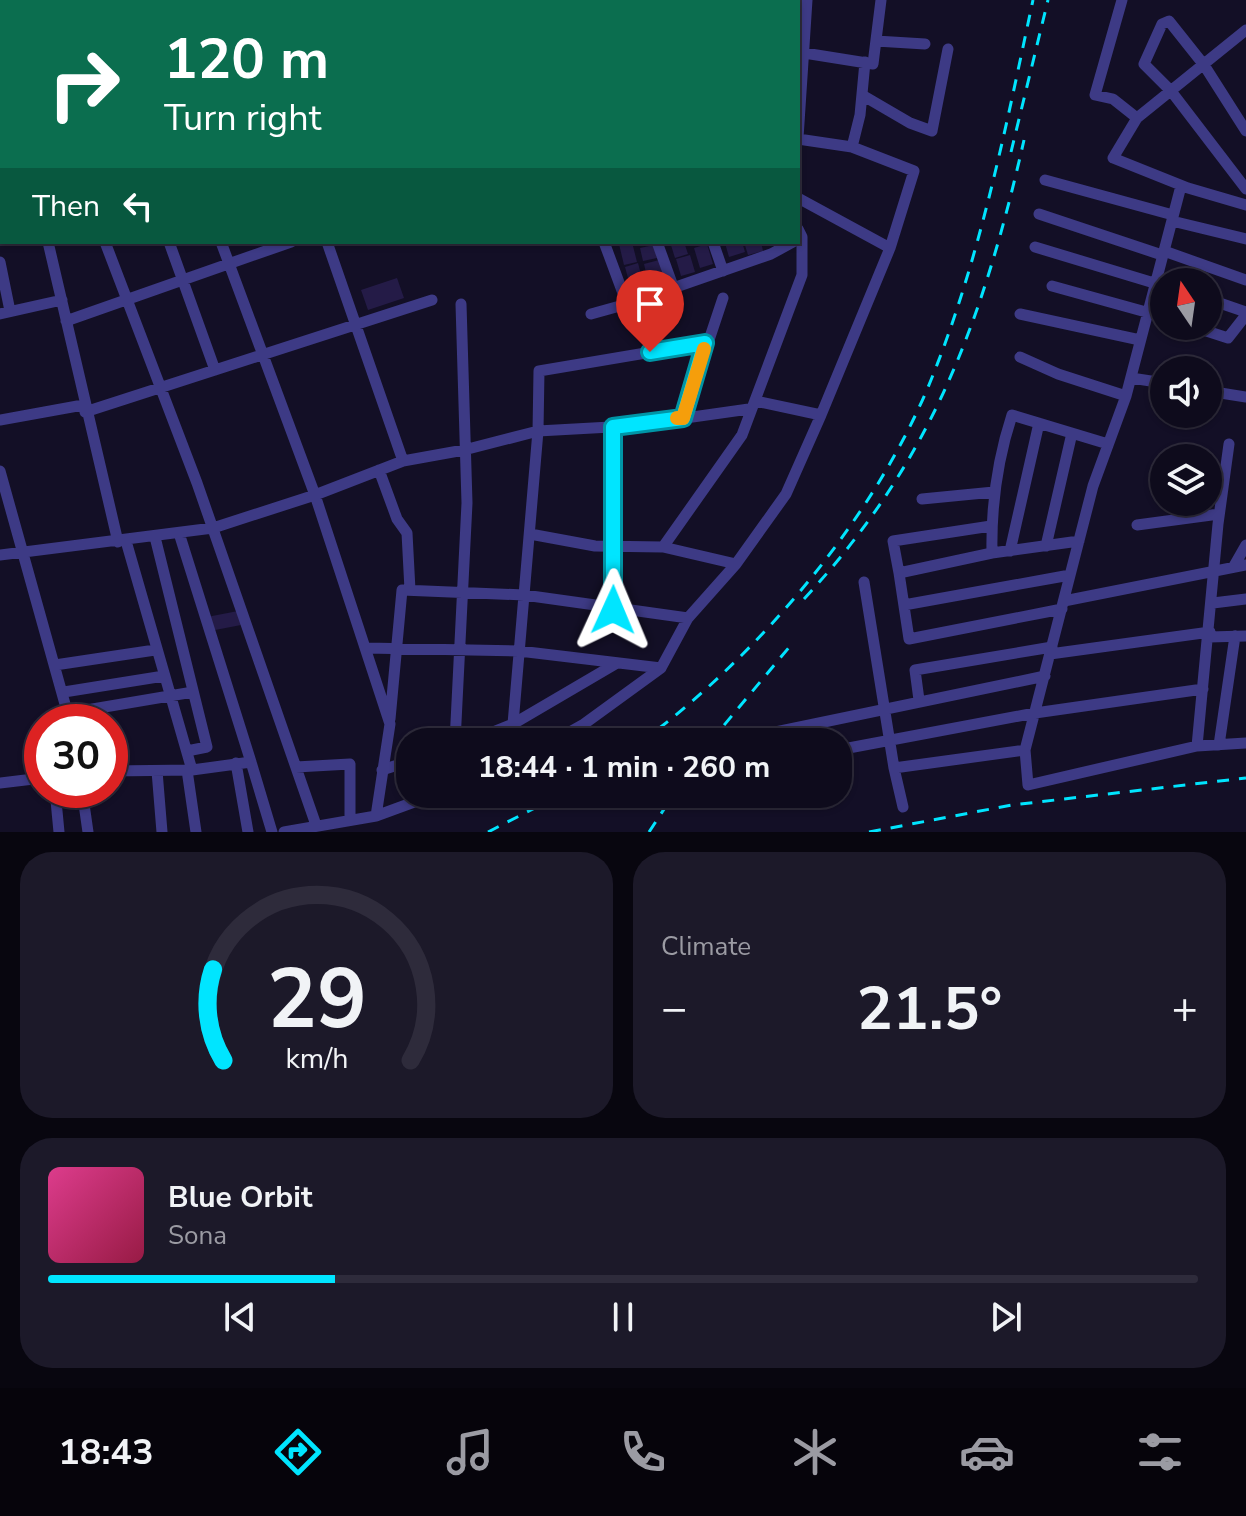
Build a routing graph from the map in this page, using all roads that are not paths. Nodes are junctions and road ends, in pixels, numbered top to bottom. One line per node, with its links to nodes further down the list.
1 (807, 0): 8 (street)
2 (881, 0): 5 (street)
3 (1122, 0): 14 (street)
4 (1246, 30): 10 (street)
5 (876, 41): 6 (street); 9 (street)
6 (925, 44)
7 (948, 49): 13 (street)
8 (801, 52): 9 (street); 11 (street)
9 (865, 62): 13 (street)
10 (1204, 65): 12 (street); 12 (street); 15 (street)
11 (800, 81)
12 (1171, 91): 14 (street); 20 (street)
13 (862, 95): 17 (street)
14 (1137, 118): 19 (street)
15 (1246, 131)
16 (800, 138): 17 (street)
17 (852, 147): 38 (street)
18 (1045, 180): 24 (street)
19 (1181, 186): 22 (street); 24 (street)
20 (1246, 189)
21 (800, 199): 38 (street)
22 (1246, 205)
23 (1039, 214): 39 (street)
24 (1172, 218): 25 (street); 39 (street)
25 (1246, 239)
26 (48, 244): 50 (street)
27 (106, 244): 52 (street)
28 (170, 244): 44 (street)
29 (222, 244): 41 (street)
30 (285, 244): 41 (street)
31 (328, 244): 64 (street)
32 (605, 244): 54 (street)
33 (658, 244): 48 (street)
34 (714, 244): 43 (street)
35 (799, 244): 77 (street)
36 (777, 246): 43 (street)
37 (1035, 247): 46 (street)
38 (890, 248): 79 (street)
39 (1163, 253): 42 (street); 45 (street)
40 (0, 262): 57 (street)
41 (228, 264): 44 (street); 68 (street)
42 (1161, 268)
43 (723, 271): 48 (street)
44 (183, 280): 52 (street); 70 (street)
45 (1246, 280)
46 (1150, 281)
47 (1052, 286): 58 (street)
48 (674, 289): 54 (street)
49 (723, 298): 67 (street)
50 (62, 300): 57 (street); 63 (street)
51 (432, 300): 64 (street)
52 (128, 301): 63 (street); 73 (street)
53 (461, 304): 88 (street)
54 (627, 304): 60 (street)
55 (1150, 305): 58 (street)
56 (1222, 305): 62 (street)
57 (5, 312)
58 (1147, 312): 59 (street); 66 (street)
59 (1150, 313)
60 (591, 314)
61 (1020, 314): 66 (street)
62 (1246, 314): 65 (street)
63 (66, 321): 78 (street)
64 (358, 323): 68 (street); 89 (street)
65 (1222, 336)
66 (1140, 340): 71 (street)
67 (705, 343): 80 (street); 84 (street)
68 (261, 355): 70 (street); 94 (street)
69 (1020, 357): 75 (street)
70 (215, 370): 73 (street)
71 (1131, 378): 72 (street); 75 (street)
72 (1150, 381)
73 (161, 388): 78 (street); 100 (street)
74 (1222, 393): 76 (street)
75 (1126, 396): 86 (street)
76 (1246, 397)
77 (752, 405): 79 (street); 80 (street); 109 (street)
78 (84, 408): 81 (street); 105 (street)
79 (821, 415): 114 (street)
80 (683, 418): 83 (street)
81 (0, 420)
82 (1039, 423): 85 (street); 92 (street); 110 (street)
83 (613, 427): 84 (street); 108 (street)
84 (538, 431): 88 (street); 102 (street)
85 (1072, 433): 86 (street); 107 (street)
86 (1108, 444): 104 (street)
87 (1229, 444): 93 (street)
88 (464, 450): 89 (street); 121 (street)
89 (403, 461): 90 (street)
90 (379, 470): 94 (street); 120 (street)
91 (0, 471): 111 (street)
92 (994, 492): 95 (street); 99 (street)
93 (1222, 493)
94 (315, 495): 100 (street); 131 (street)
95 (922, 499)
96 (1204, 516): 98 (street)
97 (1219, 516): 116 (street)
98 (1137, 525)
99 (991, 526): 112 (street); 117 (street)
100 (213, 528): 101 (street); 168 (street)
101 (179, 533): 103 (street); 165 (street)
102 (530, 534): 108 (street); 122 (street)
103 (155, 537): 105 (street); 144 (street)
104 (1079, 541): 107 (street); 118 (street)
105 (122, 542): 111 (street); 133 (street)
106 (1246, 545): 115 (street)
107 (1046, 546): 110 (street)
108 (614, 547): 109 (street); 127 (street)
109 (663, 547): 114 (street)
110 (1010, 551): 112 (street)
111 (22, 553): 113 (street); 138 (street)
112 (992, 553): 117 (street)
113 (0, 555)
114 (736, 564): 128 (street)
115 (1240, 565): 116 (street)
116 (1216, 569): 124 (street); 126 (street)
117 (899, 573): 125 (street)
118 (1070, 575): 125 (street); 126 (street)
119 (864, 582): 149 (street)
120 (410, 590): 121 (street); 132 (street)
121 (460, 591): 122 (street); 134 (street)
122 (524, 595): 127 (street); 135 (street)
123 (1246, 599): 124 (street)
124 (1213, 603): 129 (street)
125 (904, 605): 126 (street)
126 (1063, 605): 136 (street)
127 (613, 610): 128 (street)
128 (688, 618): 139 (street)
129 (1209, 635): 130 (street); 136 (street); 142 (street)
130 (1240, 636): 160 (street)
131 (366, 648): 132 (street); 151 (street)
132 (397, 648): 134 (street); 151 (street)
133 (155, 650): 138 (street); 140 (street)
134 (458, 650): 135 (street); 153 (street)
135 (519, 651): 137 (street); 152 (street)
136 (1051, 651): 141 (street); 146 (street)
137 (617, 663): 139 (street); 152 (street)
138 (55, 665): 143 (street)
139 (661, 668): 156 (street)
140 (164, 676): 143 (street); 145 (street)
141 (1045, 676): 146 (street); 150 (street)
142 (1203, 689): 150 (street); 161 (street)
143 (64, 692): 147 (street)
144 (193, 692): 145 (street); 164 (street)
145 (171, 698): 148 (street); 164 (street)
146 (919, 700): 149 (street)
147 (67, 704)
148 (128, 706)
149 (884, 709): 157 (street); 158 (street)
150 (1035, 713): 158 (street); 163 (street)
151 (390, 724): 171 (street)
152 (513, 724): 154 (street); 155 (street)
153 (455, 728)
154 (503, 728)
155 (513, 728)
156 (577, 728)
157 (794, 728)
158 (889, 739): 162 (street); 169 (street)
159 (1246, 743): 160 (street)
160 (1219, 745): 161 (street)
161 (1197, 746): 163 (street)
162 (852, 747)
163 (1025, 750): 169 (street)
164 (187, 751): 170 (street)
165 (251, 762): 166 (street); 188 (street)
166 (236, 763): 170 (street); 187 (street)
167 (396, 766): 171 (street)
168 (296, 767): 181 (street); 182 (street)
169 (894, 768): 176 (street)
170 (190, 770): 173 (street); 186 (street)
171 (382, 770): 180 (street)
172 (128, 771): 173 (street)
173 (157, 771): 185 (street)
174 (24, 780): 175 (street)
175 (0, 783)
176 (903, 807)
177 (57, 808): 183 (street)
178 (85, 808): 184 (street)
179 (398, 808): 180 (street)
180 (376, 816): 181 (street)
181 (350, 820): 182 (street)
182 (316, 825): 189 (street)
183 (59, 832)
184 (88, 832)
185 (162, 832)
186 (196, 832)
187 (248, 832)
188 (272, 832)
189 (284, 832)

